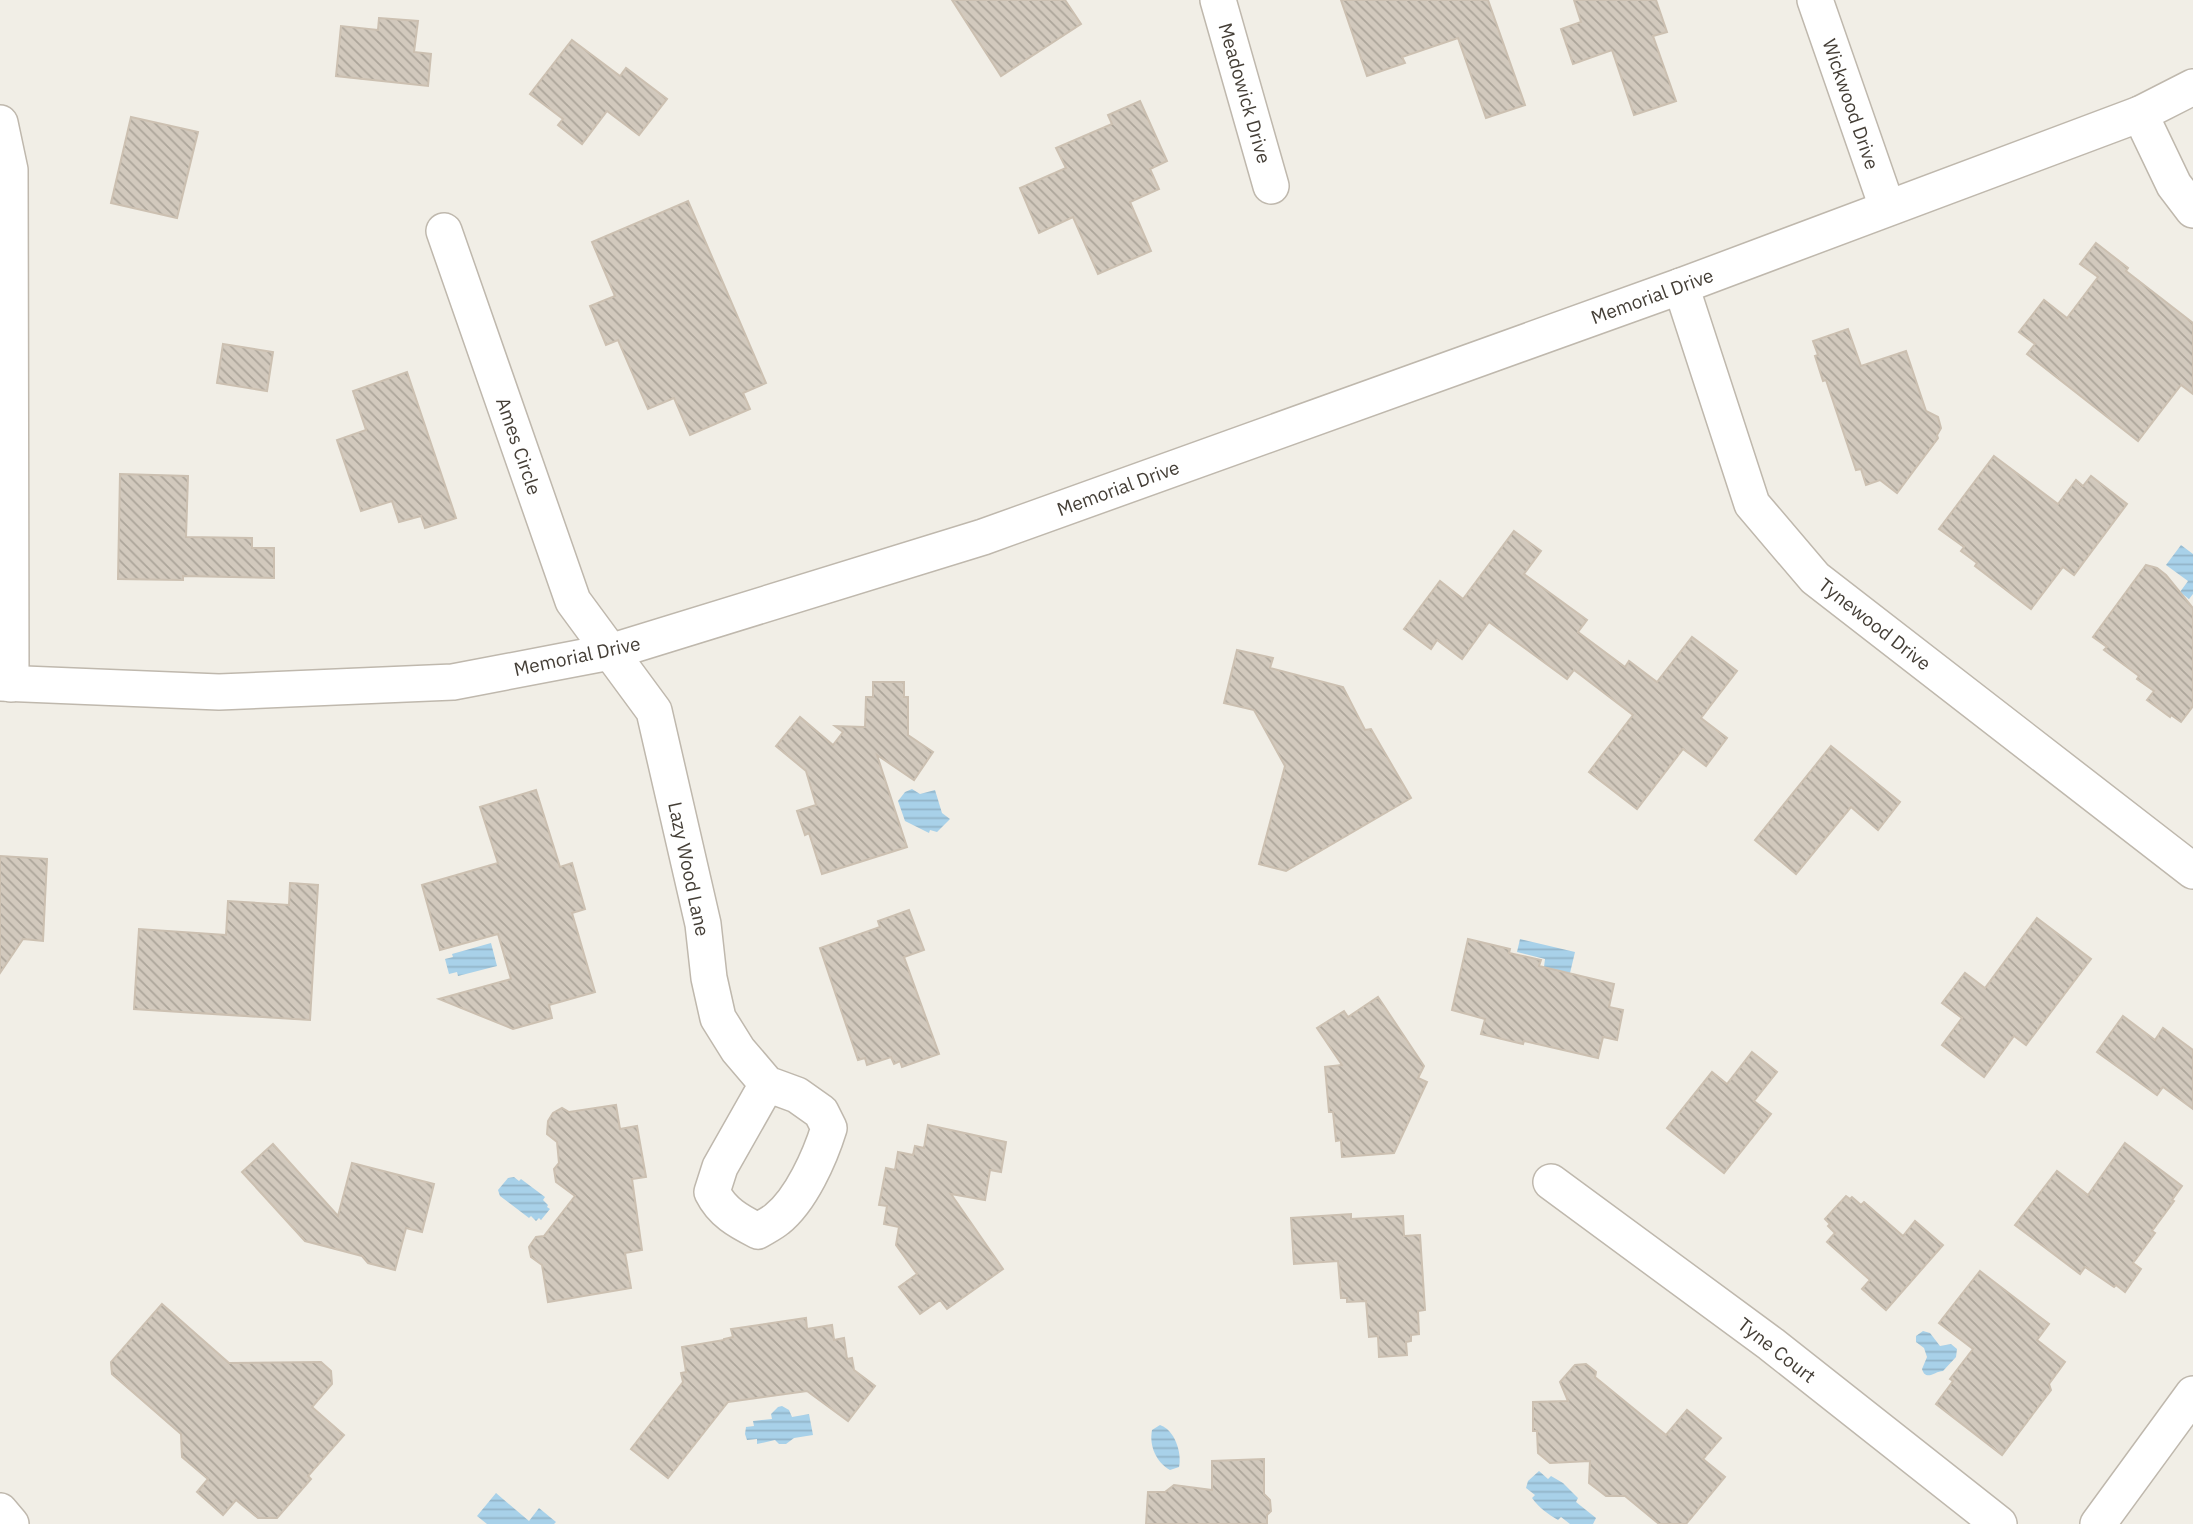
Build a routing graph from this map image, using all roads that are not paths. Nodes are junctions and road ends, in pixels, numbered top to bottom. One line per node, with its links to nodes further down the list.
1 (1218, 0): 6 (street, Meadowick Drive)
2 (1815, 0): 7 (street, Wickwood Drive)
3 (2193, 87): 4 (street, Memorial Drive)
4 (2140, 114): 7 (street, Memorial Drive); 8 (street)
5 (0, 123): 12 (street)
6 (1271, 186)
7 (1887, 207): 10 (street, Memorial Drive)
8 (2193, 210)
9 (444, 231): 11 (street, Ames Circle)
10 (1681, 286): 11 (street, Memorial Drive); 13 (street, Tynewood Drive)
11 (610, 652): 12 (street, Memorial Drive); 14 (street, Lazy Wood Lane)
12 (6, 684)
13 (2193, 871)
14 (767, 1084)
15 (1551, 1182): 19 (street, Tyne Court)
16 (2193, 1394): 20 (street)
17 (0, 1511): 18 (street)
18 (11, 1524)
19 (1998, 1524)
20 (2098, 1524)

